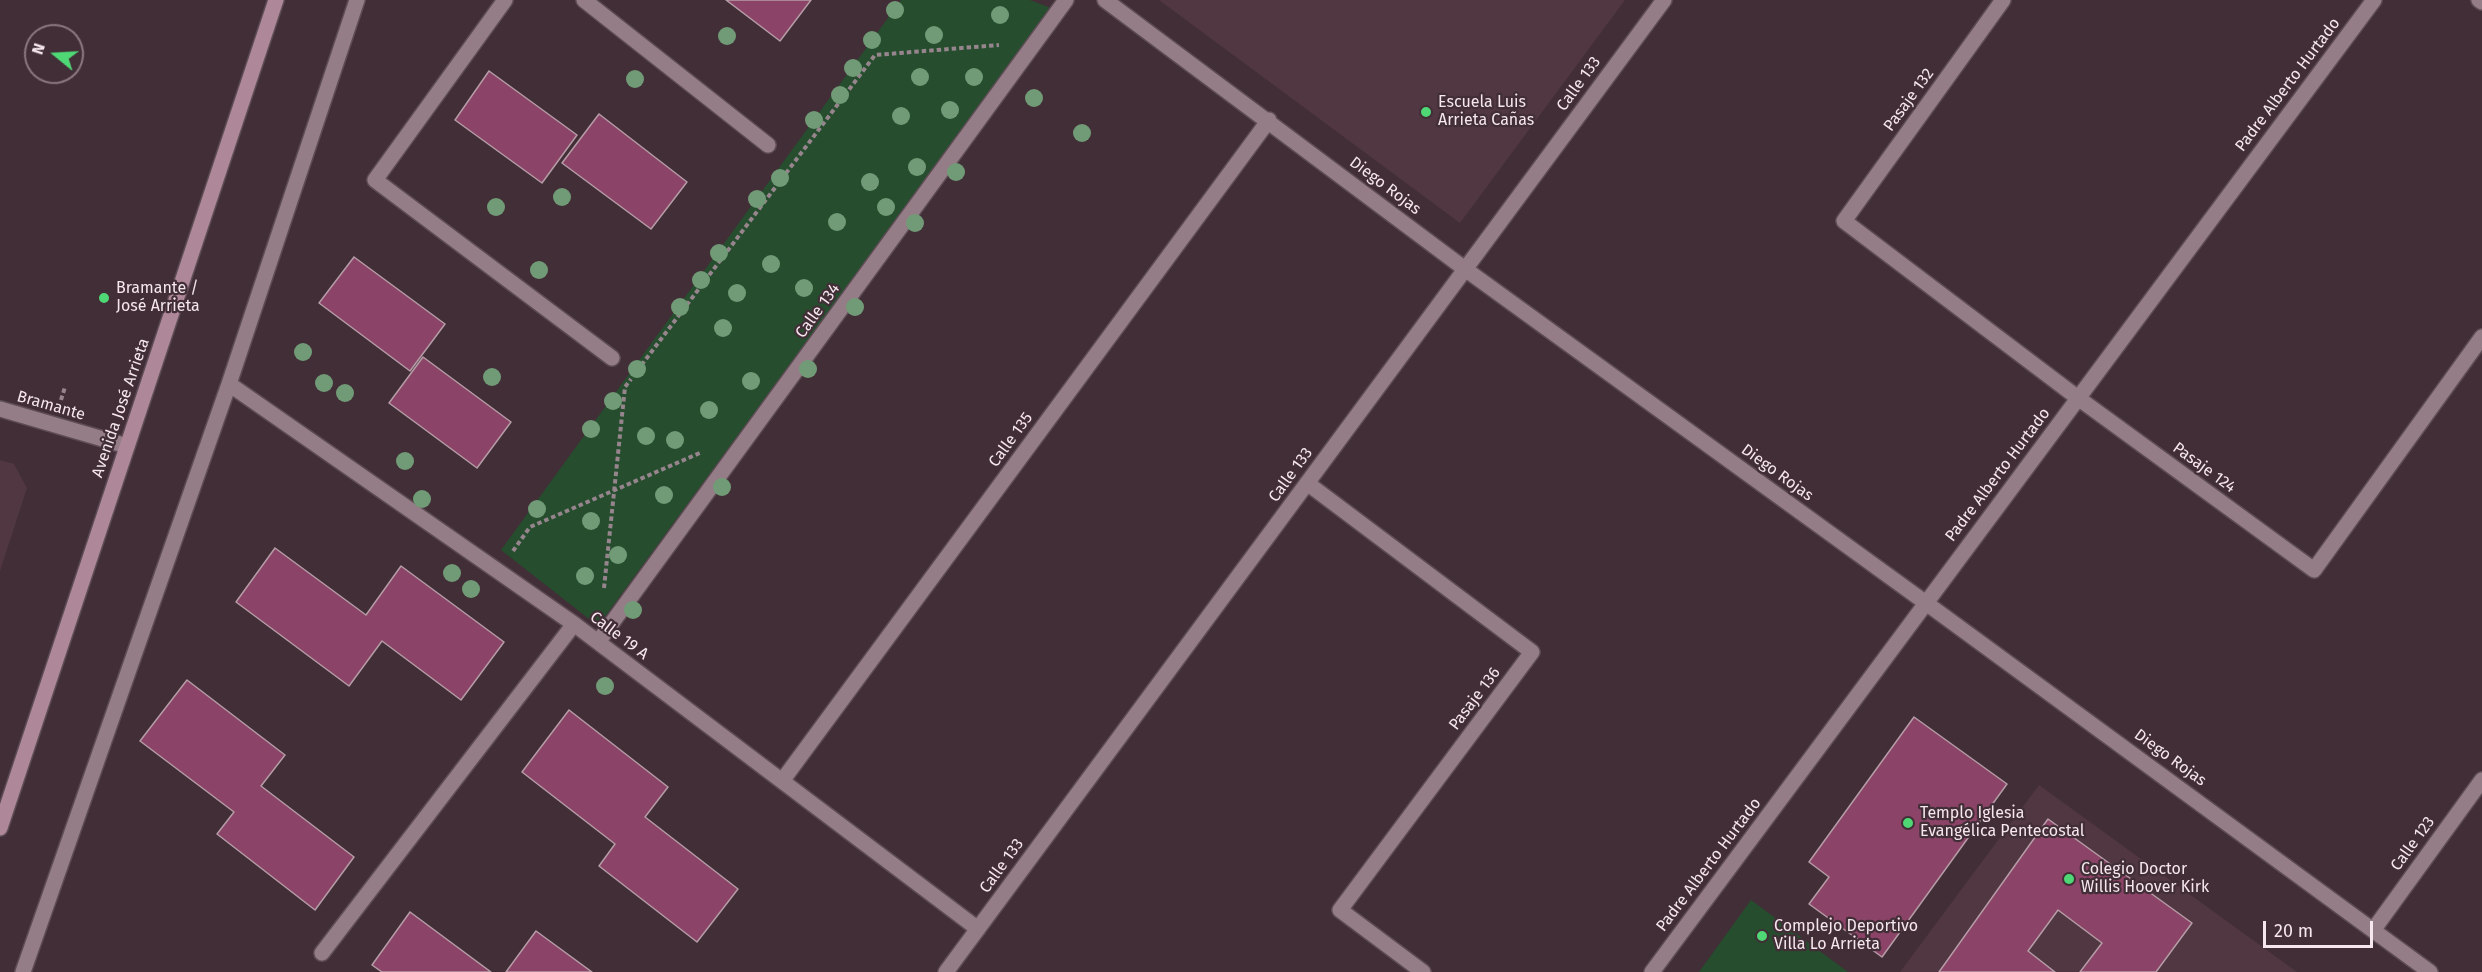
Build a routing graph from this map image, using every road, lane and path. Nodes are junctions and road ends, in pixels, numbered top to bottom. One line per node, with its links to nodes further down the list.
1 (276, 0): 20 (main road, Avenida José Arrieta)
2 (357, 0): 17 (street)
3 (505, 0): 16 (street)
4 (584, 0): 12 (street)
5 (1066, 0): 10 (street, Calle 134)
6 (1105, 0): 11 (street, Diego Rojas)
7 (1664, 0): 14 (street, Calle 133)
8 (2003, 0): 13 (street, Pasaje 132)
9 (2374, 0): 18 (street, Padre Alberto Hurtado)
10 (1036, 42): 23 (path); 28 (street, Calle 134)
11 (1269, 120): 14 (street, Diego Rojas); 30 (street, Calle 135)
12 (768, 145)
13 (1844, 221): 18 (street, Pasaje 124)
14 (1465, 269): 22 (street, Calle 133); 26 (street, Diego Rojas)
15 (2482, 337): 18 (street, Pasaje 124)
16 (612, 358)
17 (229, 384): 24 (street, Calle 19 A); 35 (street)
18 (2078, 398): 26 (street, Padre Alberto Hurtado)
19 (0, 409): 20 (street, Bramante)
20 (128, 446): 31 (main road, Avenida José Arrieta)
21 (711, 448): 23 (path)
22 (1307, 483): 32 (street, Calle 133); 37 (street, Pasaje 136)
23 (614, 489): 24 (path); 25 (path)
24 (498, 571): 27 (street, Calle 19 A)
25 (603, 595)
26 (1926, 603): 33 (street, Diego Rojas); 38 (street, Padre Alberto Hurtado)
27 (574, 624): 28 (street, Calle 19 A); 34 (street)
28 (598, 642): 30 (street, Calle 19 A)
29 (2482, 780): 33 (street, Calle 123)
30 (782, 781): 32 (street, Calle 19 A)
31 (0, 828)
32 (978, 929): 36 (street, Calle 133)
33 (2374, 929): 39 (street, Diego Rojas)
34 (322, 953)
35 (23, 972)
36 (947, 972)
37 (1423, 972)
38 (1652, 972)
39 (2430, 972)

